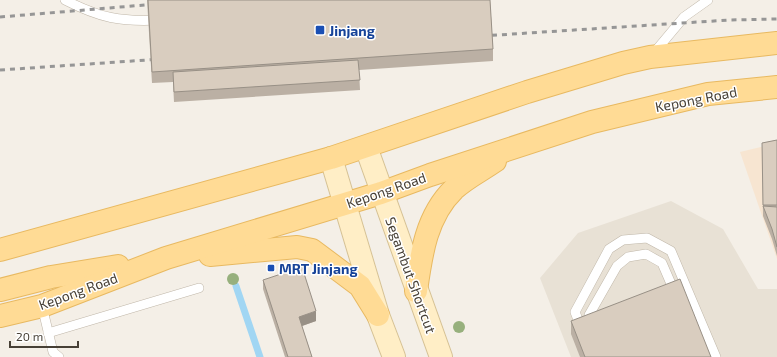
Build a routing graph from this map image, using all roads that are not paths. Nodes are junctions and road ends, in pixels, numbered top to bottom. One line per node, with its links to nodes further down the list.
1 (65, 0): 3 (lane)
2 (708, 0): 5 (lane)
3 (170, 19)
4 (777, 43): 5 (main road)
5 (650, 57): 7 (main road)
6 (777, 87): 8 (main road, Kepong Road)
7 (366, 147): 9 (main road); 10 (main road, Segambut Shortcut)
8 (516, 147): 10 (main road, Kepong Road); 16 (main road)
9 (331, 158): 11 (main road); 12 (main road)
10 (381, 193): 11 (main road, Kepong Road); 16 (main road, Segambut Shortcut)
11 (345, 204): 13 (main road, Kepong Road); 19 (main road)
12 (0, 250)
13 (166, 258): 15 (main road); 18 (main road, Kepong Road); 19 (main road)
14 (199, 288): 21 (lane)
15 (0, 290)
16 (416, 291): 24 (main road, Segambut Shortcut)
17 (677, 299): 25 (lane)
18 (42, 306): 20 (main road, Kepong Road); 21 (lane)
19 (378, 315): 23 (main road)
20 (0, 316)
21 (48, 333): 22 (lane)
22 (59, 357)
23 (394, 357)
24 (441, 357)
25 (716, 357)

